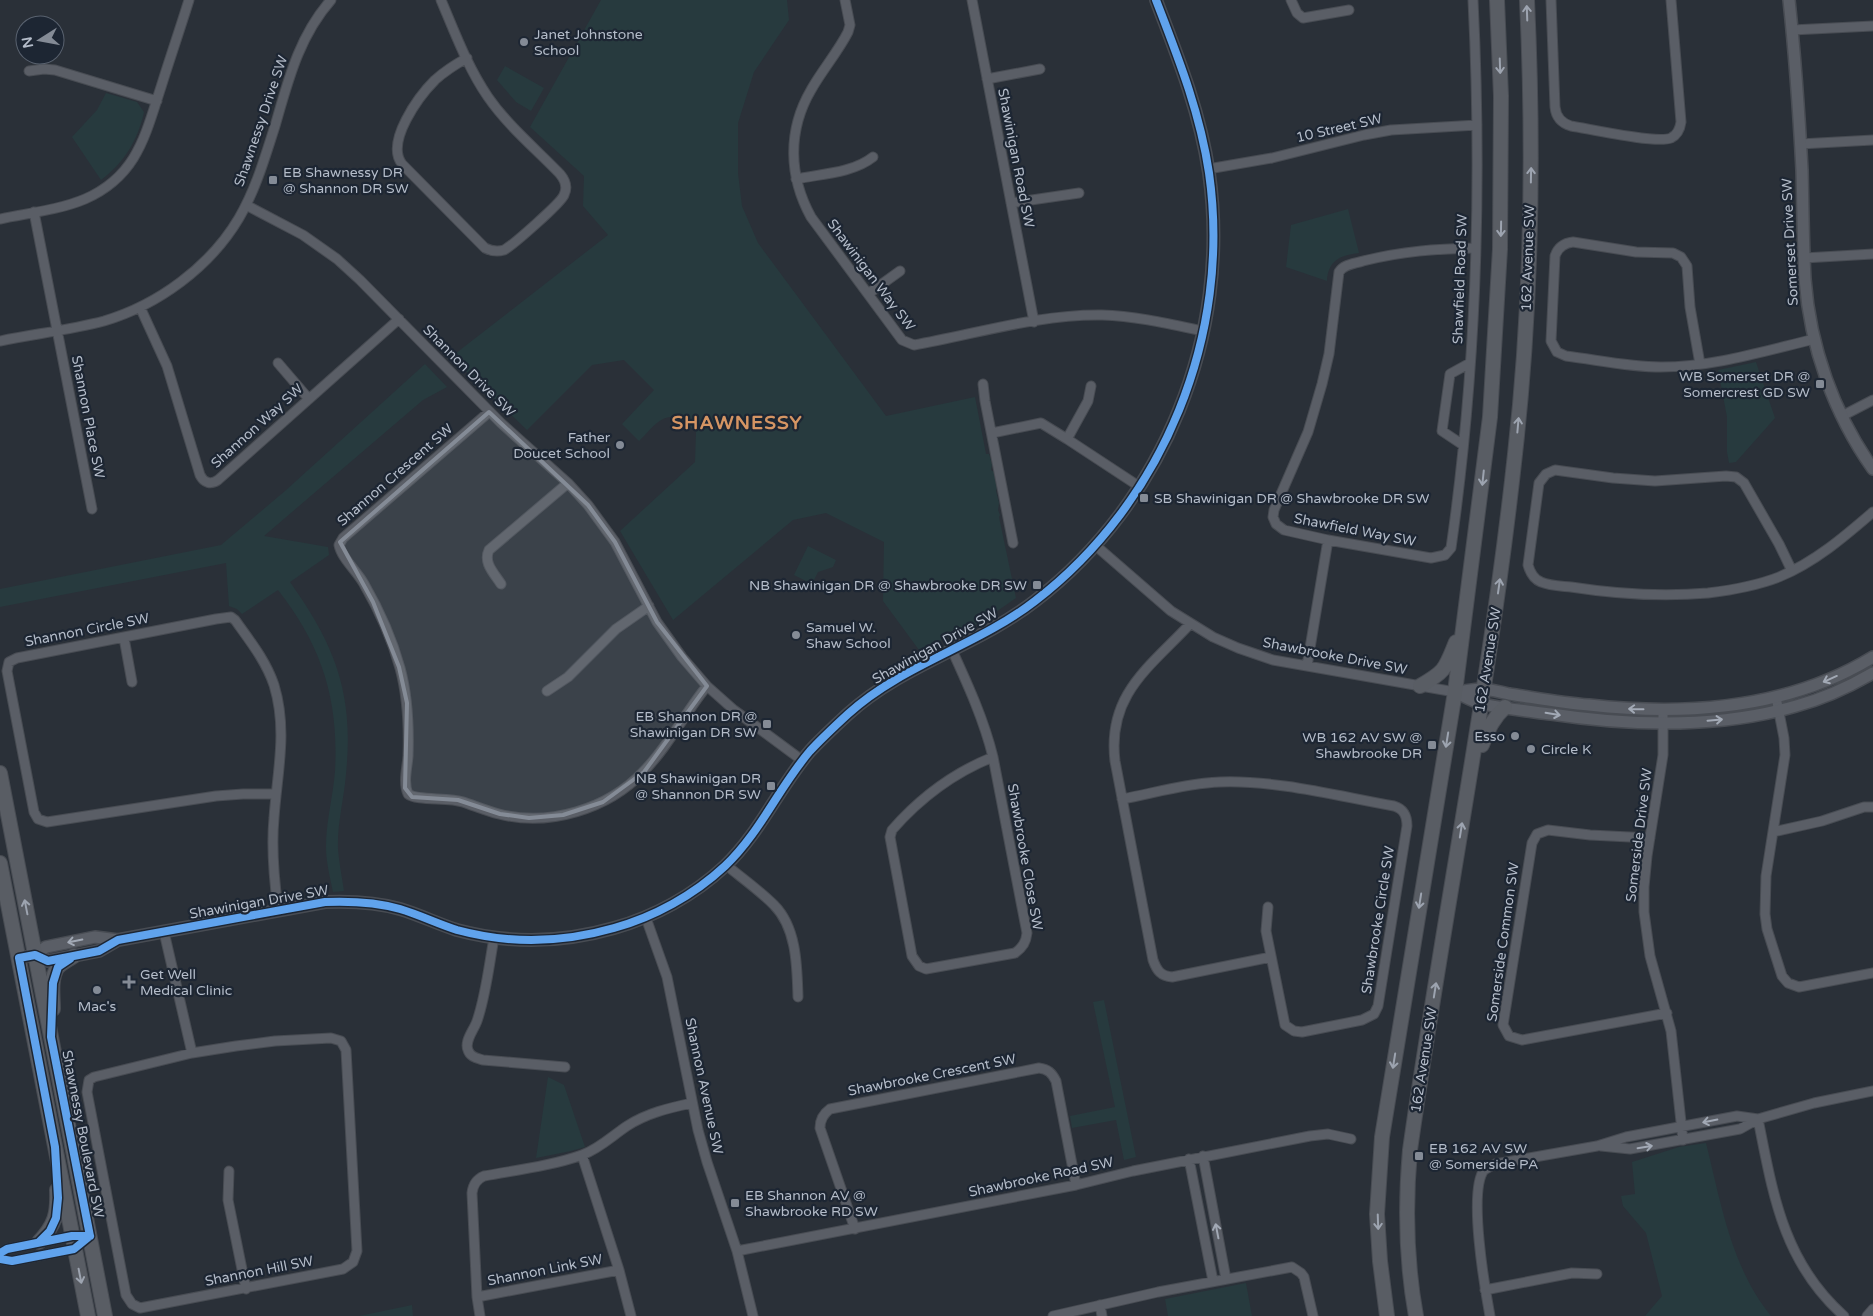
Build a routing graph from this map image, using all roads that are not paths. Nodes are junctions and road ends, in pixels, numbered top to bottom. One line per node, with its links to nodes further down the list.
1 (189, 0): 21 (street)
2 (331, 0): 30 (street, Shawnessy Drive SW)
3 (440, 0): 17 (street)
4 (845, 0): 27 (street, Shawinigan Way SW)
5 (972, 0): 20 (street, Shawinigan Road SW)
6 (1156, 0): 26 (street, Shawinigan Drive SW)
7 (1291, 0): 14 (street)
8 (1473, 0): 22 (street, Shawfield Road SW)
9 (1497, 0): 69 (main road, 162 Avenue SW, one-way to 69)
10 (1527, 0): 79 (main road, 162 Avenue SW, one-way to 10)
11 (1551, 0): 12 (street)
12 (1671, 0)
13 (1789, 0): 16 (street, Somerset Drive SW)
14 (1349, 10)
15 (1873, 26): 16 (street)
16 (1792, 30): 24 (street, Somerset Drive SW)
17 (467, 58): 17 (street)
18 (1040, 69): 20 (street)
19 (29, 71): 21 (street)
20 (987, 79): 29 (street, Shawinigan Road SW)
21 (156, 101): 31 (street)
22 (1477, 124): 26 (street, 10 Street SW); 33 (street, Shawfield Road SW)
23 (1873, 140): 24 (street)
24 (1800, 144): 35 (street, Somerset Drive SW)
25 (873, 157): 27 (street)
26 (1208, 169): 42 (street, Shawinigan Drive SW)
27 (796, 179): 37 (street, Shawinigan Way SW)
28 (1079, 193): 29 (street)
29 (1011, 203): 40 (street, Shawinigan Road SW)
30 (246, 205): 38 (street, Shawnessy Drive SW); 39 (street, Shannon Drive SW)
31 (34, 212): 32 (street); 41 (street, Shannon Place SW)
32 (0, 219)
33 (1476, 248): 46 (street, Shawfield Road SW); 62 (street, Shawfield Way SW)
34 (1873, 254): 35 (street)
35 (1804, 258): 43 (street, Somerset Drive SW)
36 (900, 270): 37 (street)
37 (868, 294): 40 (street, Shawinigan Way SW)
38 (140, 307): 41 (street, Shawnessy Drive SW); 50 (street, Shannon Way SW)
39 (399, 319): 50 (street, Shannon Way SW); 52 (street, Shannon Drive SW)
40 (1034, 322): 42 (street, Shawinigan Way SW)
41 (57, 330): 44 (street, Shawnessy Drive SW); 60 (street, Shannon Place SW)
42 (1203, 331): 59 (street, Shawinigan Drive SW)
43 (1815, 339): 47 (street); 53 (street, Somerset Drive SW)
44 (0, 341)
45 (278, 363): 50 (street)
46 (1470, 363): 56 (street, Shawfield Road SW); 56 (street)
47 (1700, 364): 47 (street)
48 (984, 384): 54 (street)
49 (1091, 386): 55 (street)
50 (308, 398)
51 (1873, 400): 53 (street)
52 (489, 412): 58 (street, Shannon Drive SW); 77 (street, Shannon Crescent SW)
53 (1842, 416): 57 (street, Somerset Drive SW)
54 (992, 433): 55 (street); 63 (street)
55 (1067, 439): 59 (street)
56 (1464, 446): 65 (street, Shawfield Road SW)
57 (1873, 469)
58 (568, 483): 67 (street); 68 (street, Shannon Drive SW)
59 (1140, 487): 64 (street, Shawinigan Drive SW)
60 (92, 510)
61 (1873, 512): 66 (street)
62 (1328, 540): 65 (street, Shawfield Way SW); 74 (street)
63 (1013, 543)
64 (1095, 545): 70 (street, Shawbrooke Drive SW); 72 (street, Shawinigan Drive SW)
65 (1445, 555)
66 (1792, 571): 66 (street)
67 (501, 584)
68 (649, 606): 77 (street, Shannon Drive SW); 80 (street)
69 (1465, 618): 78 (main road); 81 (main road, 162 Avenue SW)
70 (1190, 624): 74 (street, Shawbrooke Drive SW); 93 (street)
71 (124, 638): 76 (street); 92 (street, Shannon Circle SW); 92 (street, Shannon Circle SW)
72 (952, 650): 88 (street, Shawbrooke Close SW); 89 (street, Shawinigan Drive SW)
73 (1873, 657): 82 (street, one-way to 82)
74 (1307, 666): 78 (street, Shawbrooke Drive SW)
75 (1873, 673): 86 (street)
76 (132, 682)
77 (707, 686): 89 (street, Shannon Drive SW)
78 (1420, 686): 81 (street, Shawbrooke Drive SW)
79 (1484, 689): 81 (street); 83 (main road, 162 Avenue SW); 85 (street, one-way to 79)
80 (547, 691)
81 (1455, 692): 83 (street); 152 (main road, 162 Avenue SW, one-way to 152)
82 (1776, 698): 85 (street); 86 (street)
83 (1482, 704): 84 (street); 91 (main road, 162 Avenue SW)
84 (1505, 707): 87 (street, one-way to 87); 91 (main road)
85 (1663, 709): 87 (street, Somerside Drive SW)
86 (1779, 711): 87 (street, one-way to 86); 95 (street)
87 (1663, 723): 96 (street, Somerside Drive SW)
88 (993, 757): 88 (street, Shawbrooke Close SW)
89 (803, 761): 98 (street, Shawinigan Drive SW)
90 (0, 773): 105 (main road, Shawnessy Boulevard SW, one-way to 90)
91 (1470, 779): 153 (main road, 162 Avenue SW, one-way to 91)
92 (276, 794): 100 (street, Shannon Circle SW)
93 (1122, 799): 107 (street); 107 (street, Shawbrooke Circle SW)
94 (1873, 807): 95 (street)
95 (1773, 832): 109 (street)
96 (1650, 838): 111 (street, Somerside Drive SW); 111 (street, Somerside Common SW)
97 (0, 863): 108 (main road)
98 (726, 865): 101 (street, Shawinigan Drive SW); 110 (street)
99 (1268, 907): 107 (street)
100 (278, 910): 102 (street, Shawinigan Drive SW); 103 (street, Shawinigan Drive SW)
101 (646, 918): 103 (street, Shawinigan Drive SW); 116 (street, Shannon Avenue SW)
102 (164, 932): 104 (street, Shawinigan Drive SW); 113 (street)
103 (494, 938): 114 (street)
104 (118, 940): 105 (street, Shawinigan Drive SW, one-way to 105); 106 (street, Shawinigan Drive SW)
105 (35, 955): 106 (street, Shawinigan Drive SW); 108 (street, Shawinigan Drive SW); 112 (main road, Shawnessy Boulevard SW)
106 (74, 956): 112 (main road)
107 (1271, 957)
108 (18, 958): 122 (main road)
109 (1873, 973)
110 (798, 997)
111 (1667, 1012): 118 (street, Somerside Drive SW)
112 (51, 1037): 129 (main road, Shawnessy Boulevard SW)
113 (192, 1053): 139 (street, Shannon Hill SW); 139 (street, Shannon Hill SW)
114 (565, 1067)
115 (1872, 1094): 117 (street)
116 (692, 1103): 123 (street); 132 (street, Shannon Avenue SW)
117 (1758, 1119): 118 (street, one-way to 118); 120 (street); 155 (street)
118 (1682, 1126): 120 (street, Somerside Drive SW); 121 (street)
119 (1351, 1139): 124 (street, Shawbrooke Road SW)
120 (1683, 1140): 121 (street, one-way to 120)
121 (1596, 1146): 140 (street)
122 (55, 1147): 130 (main road); 131 (main road)
123 (582, 1155): 135 (street); 141 (street)
124 (1203, 1156): 125 (street, Shawbrooke Road SW); 137 (street, one-way to 124)
125 (1189, 1159): 127 (street, Shawbrooke Road SW); 138 (street)
126 (229, 1171): 139 (street)
127 (1076, 1185): 128 (street, Shawbrooke Road SW); 128 (street, Shawbrooke Crescent SW)
128 (854, 1229): 132 (street, Shawbrooke Road SW)
129 (90, 1236): 131 (street); 131 (street); 145 (main road, Shawnessy Boulevard SW)
130 (39, 1242): 131 (street); 133 (street)
131 (73, 1242): 134 (street); 144 (main road, one-way to 144)
132 (737, 1251): 148 (street, Shannon Avenue SW)
133 (0, 1252)
134 (0, 1259)
135 (619, 1270): 141 (street, Shannon Link SW); 147 (street)
136 (1597, 1274): 140 (street)
137 (1226, 1279): 138 (street); 151 (street)
138 (1213, 1281): 142 (street)
139 (246, 1288)
140 (1485, 1290): 154 (street)
141 (477, 1297): 146 (street)
142 (1100, 1306): 149 (street); 150 (street)
143 (1873, 1309): 156 (street)
144 (88, 1316)
145 (105, 1316)
146 (480, 1316)
147 (631, 1316)
148 (753, 1316)
149 (1053, 1316)
150 (1102, 1316)
151 (1313, 1316)
152 (1387, 1316)
153 (1416, 1316)
154 (1490, 1316)
155 (1844, 1316)
156 (1867, 1316)

